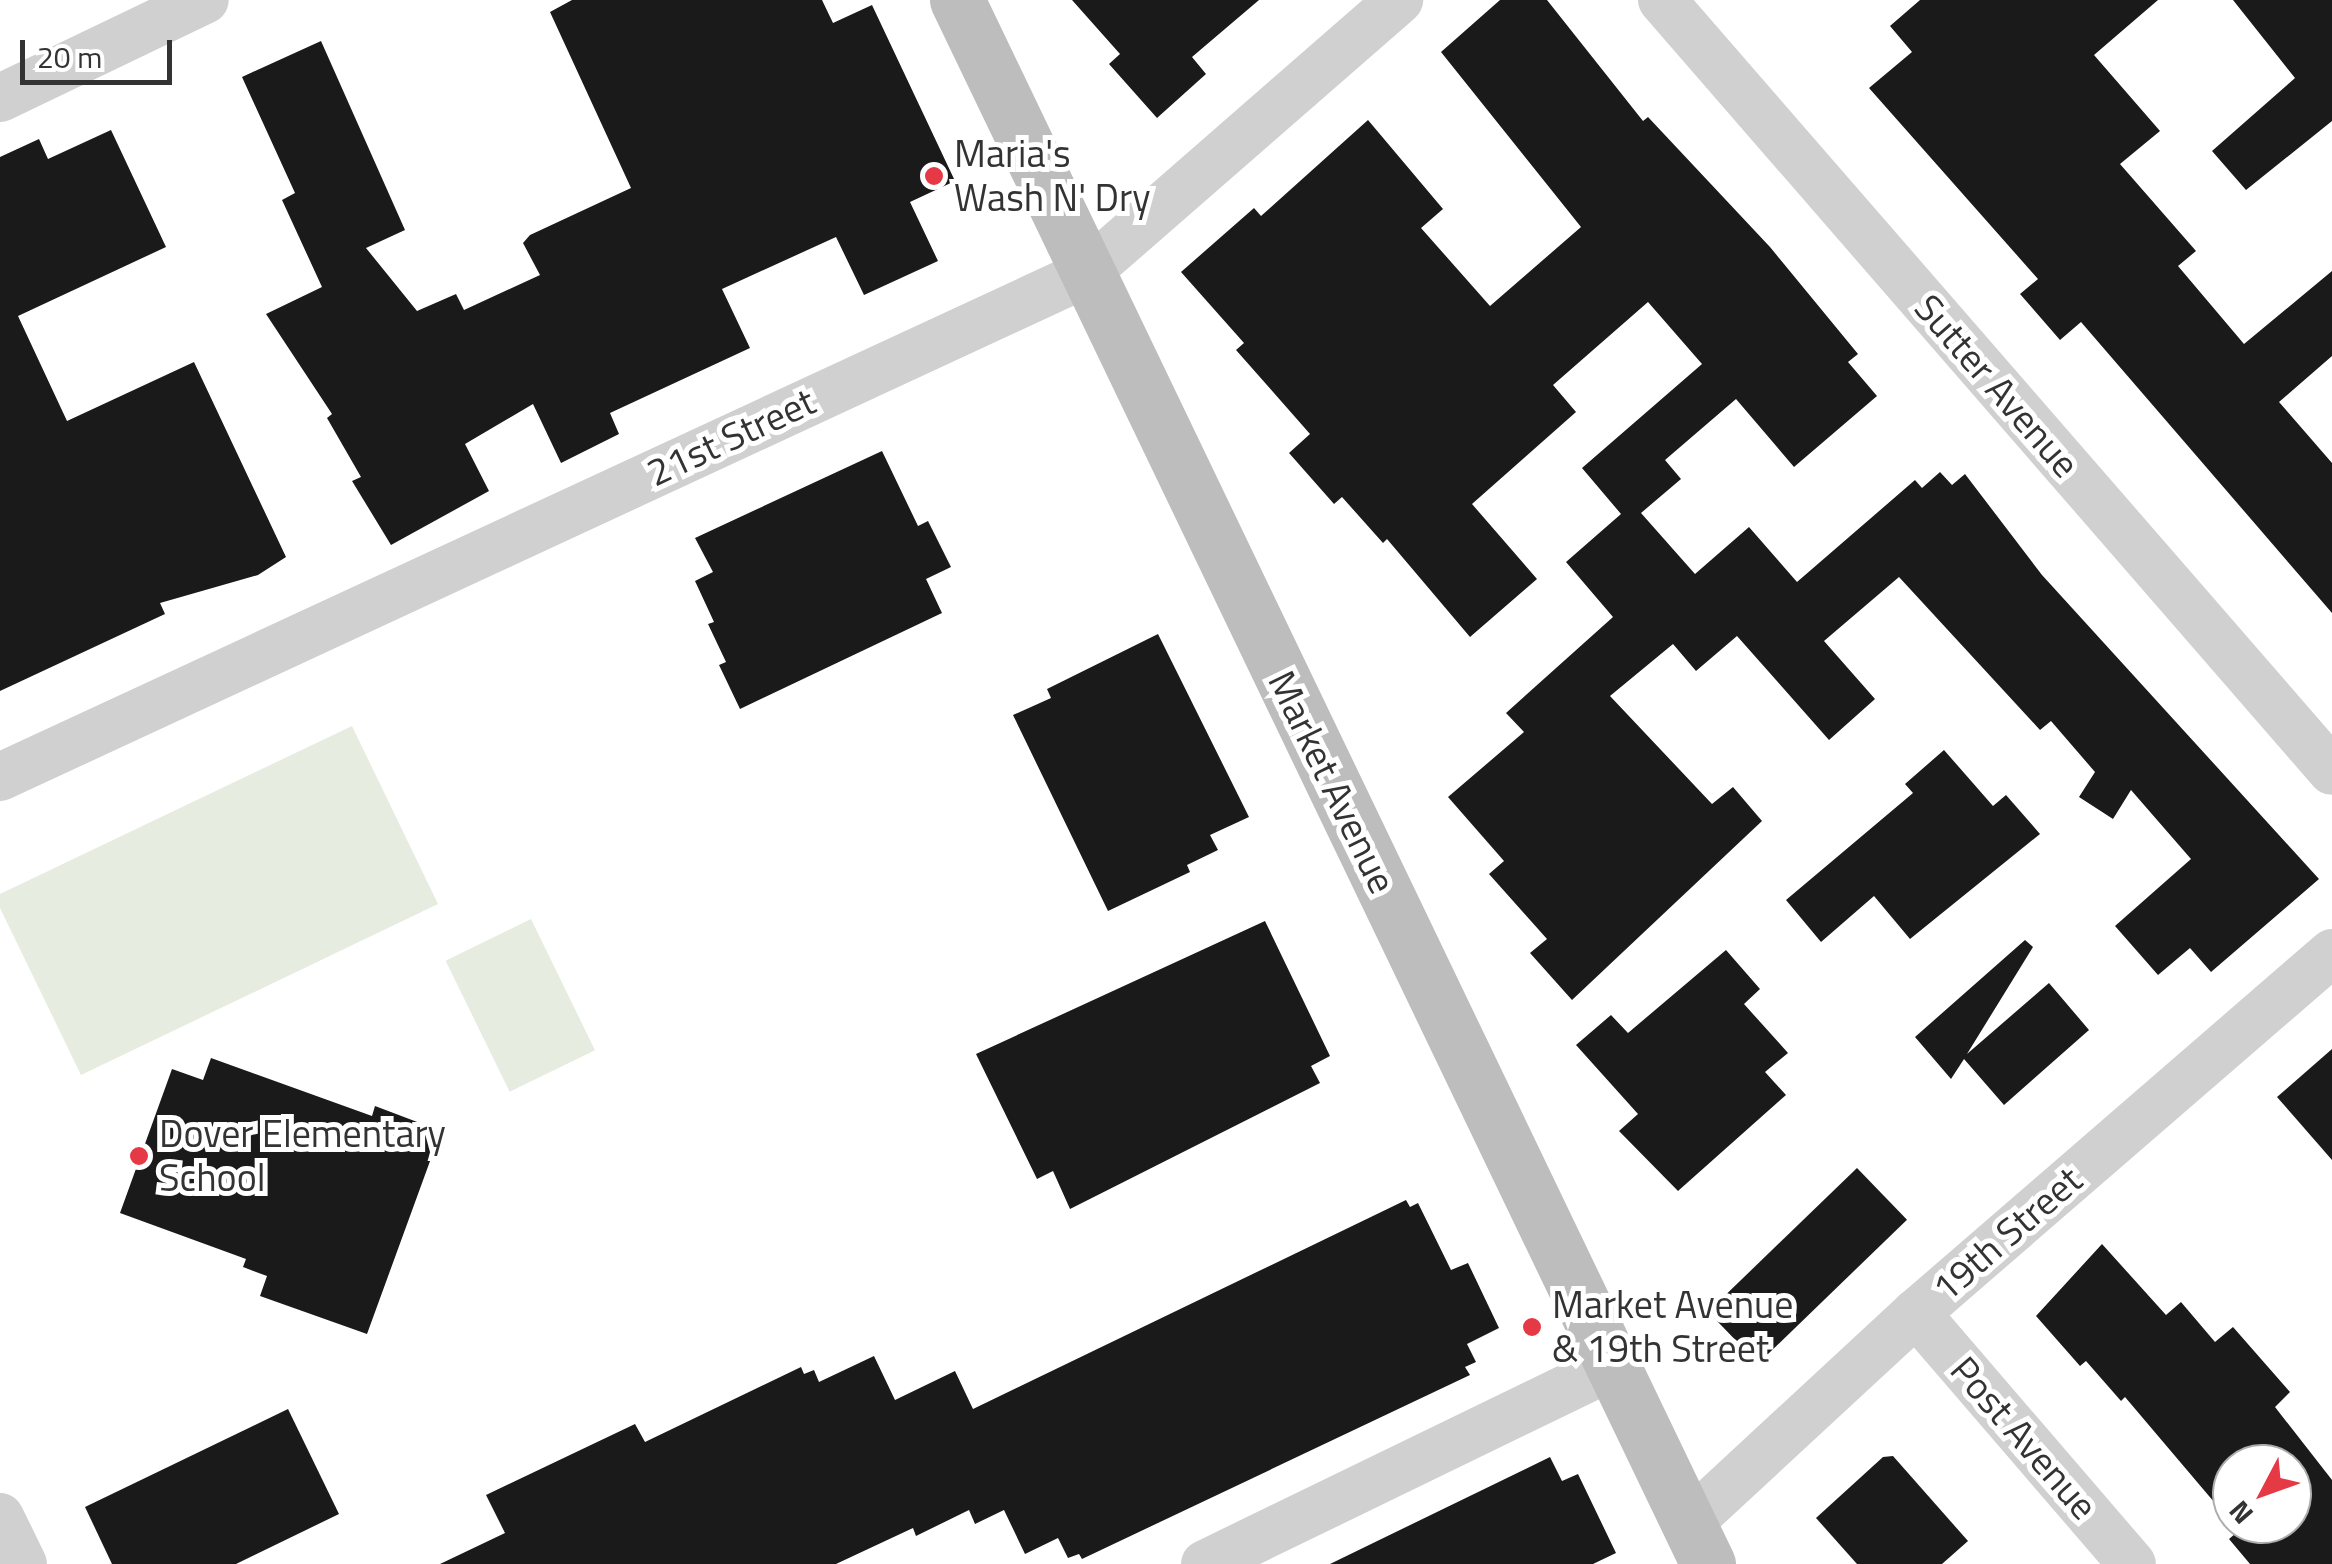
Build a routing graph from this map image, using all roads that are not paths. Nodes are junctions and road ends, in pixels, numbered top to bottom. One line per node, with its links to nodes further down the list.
1 (205, 0): 5 (street)
2 (957, 0): 6 (street, Market Avenue)
3 (1400, 0): 6 (street, 21st Street)
4 (1662, 0): 7 (street, Sutter Avenue)
5 (0, 98)
6 (1084, 274): 8 (street, 21st Street); 11 (street, Market Avenue)
7 (2332, 772)
8 (0, 777)
9 (2332, 952): 10 (street, 19th Street)
10 (1916, 1313): 13 (street, 19th Street); 16 (street, Post Avenue)
11 (1615, 1366): 13 (street, Market Avenue); 15 (street)
12 (0, 1517): 14 (street)
13 (1698, 1544)
14 (23, 1564)
15 (1205, 1564)
16 (2132, 1564)

